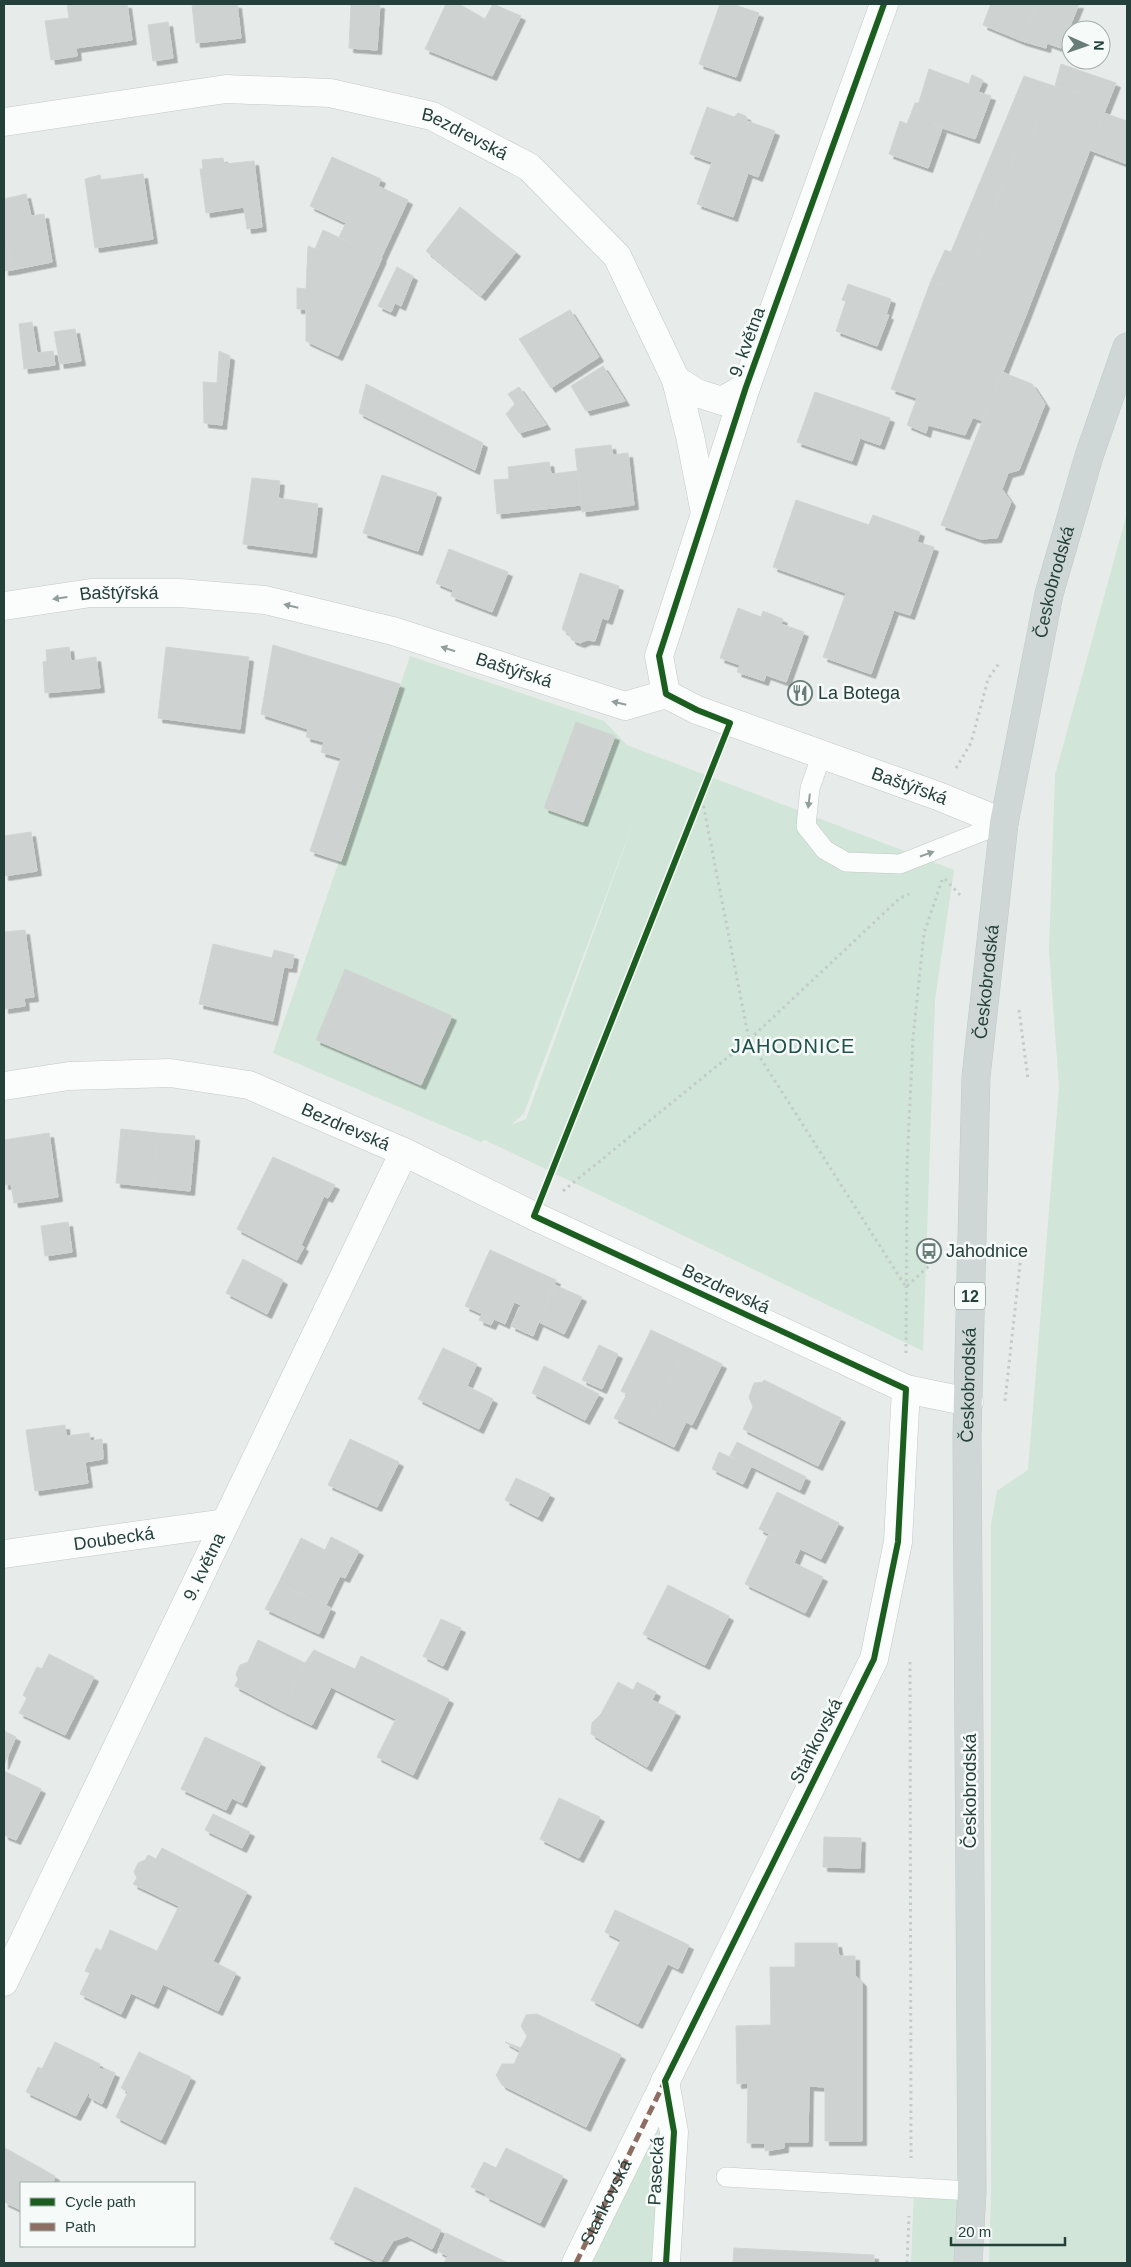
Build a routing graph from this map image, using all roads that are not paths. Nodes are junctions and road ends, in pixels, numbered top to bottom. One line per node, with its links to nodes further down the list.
1 (884, 4): 5 (street, 9. května)
2 (4, 122): 4 (street, Bezdrevská)
3 (1127, 347): 10 (main road, Českobrodská / 12)
4 (676, 380): 5 (street); 6 (street, Bezdrevská)
5 (746, 387): 6 (street, 9. května)
6 (705, 513): 8 (street, 9. května)
7 (4, 606): 8 (street, Baštýřská, one-way to 7)
8 (666, 694): 9 (street, Baštýřská)
9 (822, 754): 10 (street, Baštýřská); 10 (lane, one-way to 10)
10 (1004, 823): 14 (main road, Českobrodská / 12)
11 (4, 1086): 12 (street, Bezdrevská)
12 (404, 1152): 13 (street, Bezdrevská); 15 (street, 9. května)
13 (906, 1389): 14 (street, Bezdrevská); 18 (street, Staňkovská)
14 (969, 1402): 20 (main road, Českobrodská / 12)
15 (225, 1523): 16 (street, Doubecká); 17 (street, 9. května)
16 (4, 1554)
17 (4, 1982)
18 (665, 2082): 21 (street, Staňkovská); 22 (street, Pasecká)
19 (726, 2177): 20 (lane)
20 (972, 2191): 23 (main road, Českobrodská / 12)
21 (576, 2263)
22 (666, 2263)
23 (968, 2263)

